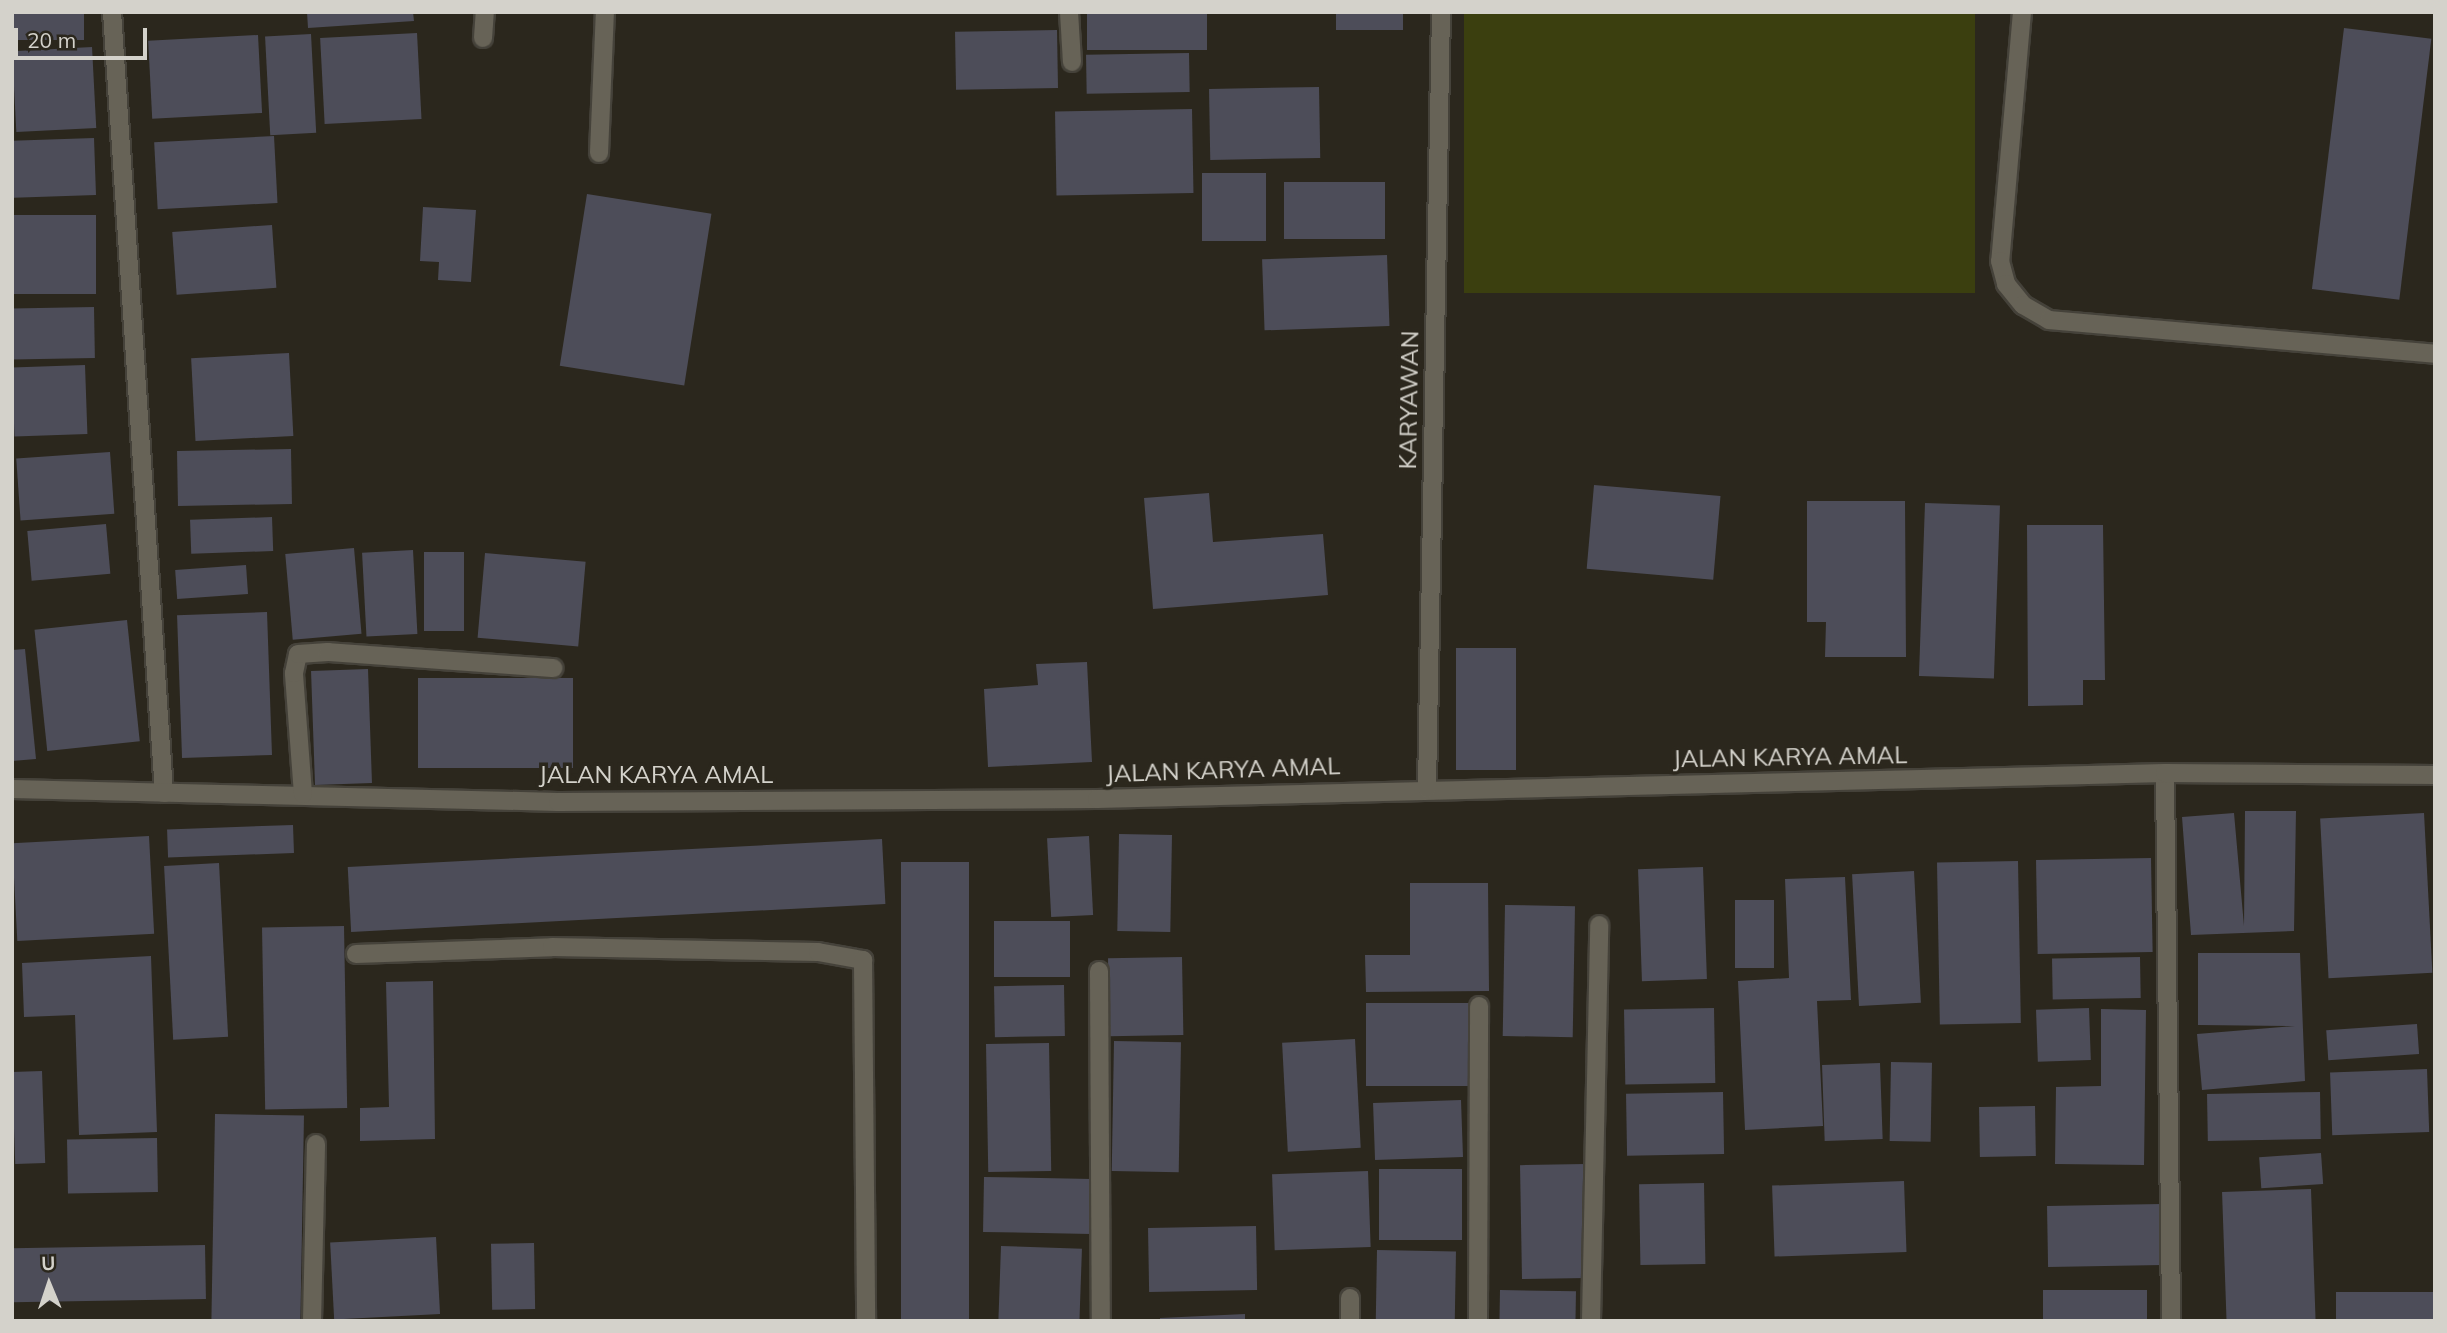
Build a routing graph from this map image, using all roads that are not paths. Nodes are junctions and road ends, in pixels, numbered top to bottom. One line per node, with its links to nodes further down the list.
1 (112, 12): 16 (street)
2 (485, 12): 7 (street)
3 (605, 12): 9 (street)
4 (1069, 12): 8 (street)
5 (1441, 12): 15 (street, KARYAWAN)
6 (2022, 12): 10 (street)
7 (483, 38)
8 (1072, 62)
9 (599, 153)
10 (2435, 354)
11 (552, 668): 17 (street)
12 (2165, 773): 13 (street, JALAN KARYA AMAL); 15 (street, JALAN KARYA AMAL); 30 (street)
13 (2435, 775)
14 (12, 789): 16 (street, JALAN KARYA AMAL)
15 (1427, 789): 17 (street, JALAN KARYA AMAL)
16 (164, 793): 17 (street, JALAN KARYA AMAL)
17 (303, 794)
18 (1599, 925): 29 (street)
19 (356, 954): 25 (street)
20 (1099, 971): 26 (street)
21 (1479, 1006): 28 (street)
22 (316, 1144): 24 (street)
23 (1350, 1298): 27 (street)
24 (312, 1321)
25 (866, 1321)
26 (1101, 1321)
27 (1350, 1321)
28 (1478, 1321)
29 (1591, 1321)
30 (2171, 1321)

